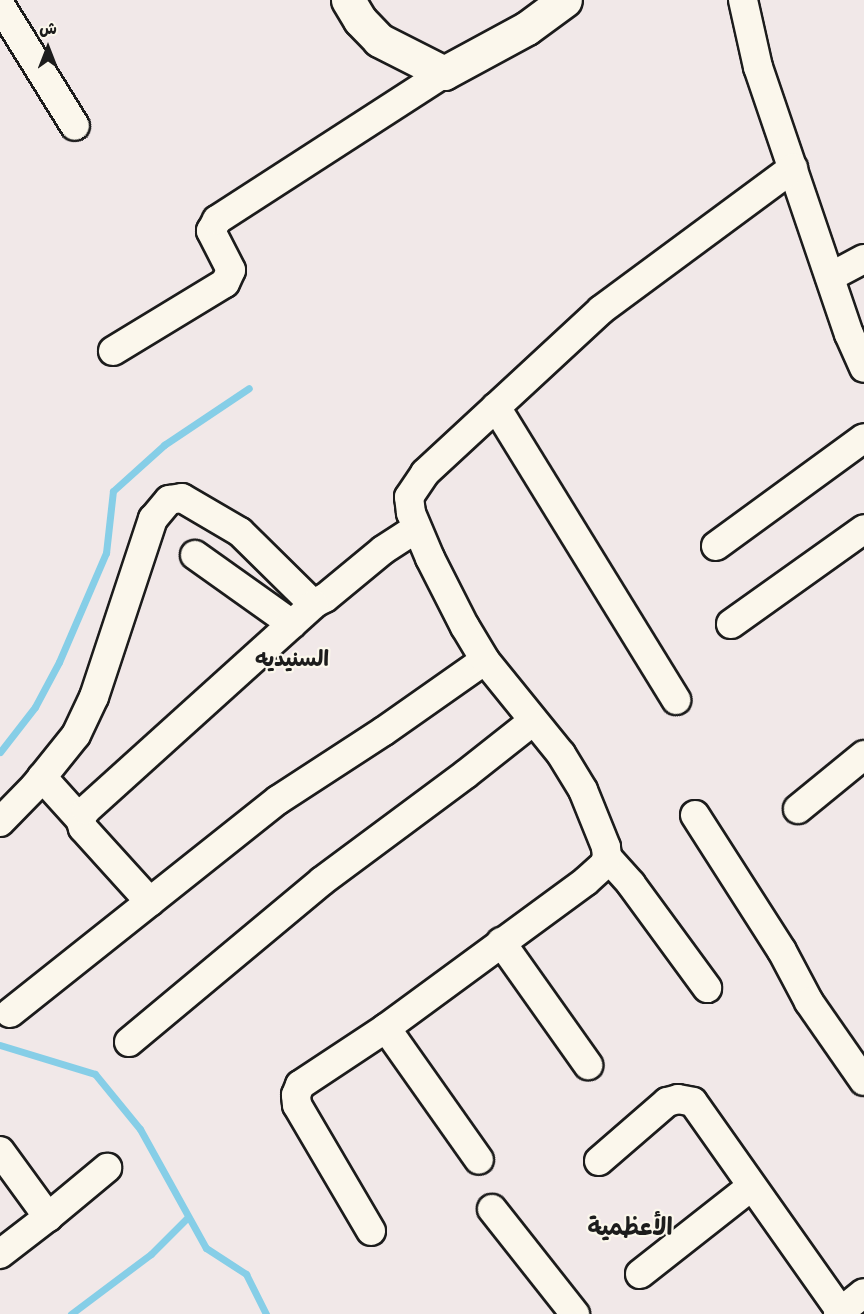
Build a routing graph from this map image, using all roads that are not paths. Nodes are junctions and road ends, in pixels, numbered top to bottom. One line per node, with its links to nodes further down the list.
1 (348, 0): 5 (main road)
2 (565, 0): 5 (main road)
3 (743, 0): 7 (street)
4 (0, 5): 6 (street)
5 (444, 73): 10 (street)
6 (75, 126)
7 (793, 168): 9 (street); 12 (street)
8 (864, 259): 9 (street)
9 (830, 277): 11 (street)
10 (113, 351)
11 (864, 368)
12 (496, 407): 14 (street); 22 (street)
13 (864, 438): 16 (street)
14 (417, 528): 18 (street); 21 (street)
15 (864, 529): 20 (street)
16 (716, 546)
17 (195, 555): 19 (street)
18 (314, 604): 19 (street); 25 (street)
19 (292, 624): 28 (street)
20 (731, 624)
21 (485, 660): 23 (street); 31 (street)
22 (676, 700)
23 (532, 721): 30 (street); 36 (street)
24 (864, 755): 26 (street)
25 (42, 777): 28 (street); 29 (street)
26 (798, 809)
27 (695, 815): 38 (street)
28 (80, 819): 31 (street)
29 (0, 822)
30 (607, 857): 32 (street); 33 (street)
31 (150, 902): 34 (street)
32 (501, 942): 35 (street); 37 (street)
33 (707, 988)
34 (10, 1013)
35 (386, 1028): 40 (street); 46 (street)
36 (129, 1042)
37 (588, 1065)
38 (864, 1081)
39 (0, 1151): 45 (street)
40 (479, 1160)
41 (599, 1161): 43 (street)
42 (107, 1168): 45 (street)
43 (752, 1186): 48 (street); 50 (street)
44 (492, 1209): 51 (street)
45 (48, 1217): 47 (street)
46 (371, 1231)
47 (0, 1254)
48 (640, 1274)
49 (864, 1293): 50 (street)
50 (840, 1313)
51 (575, 1314)

